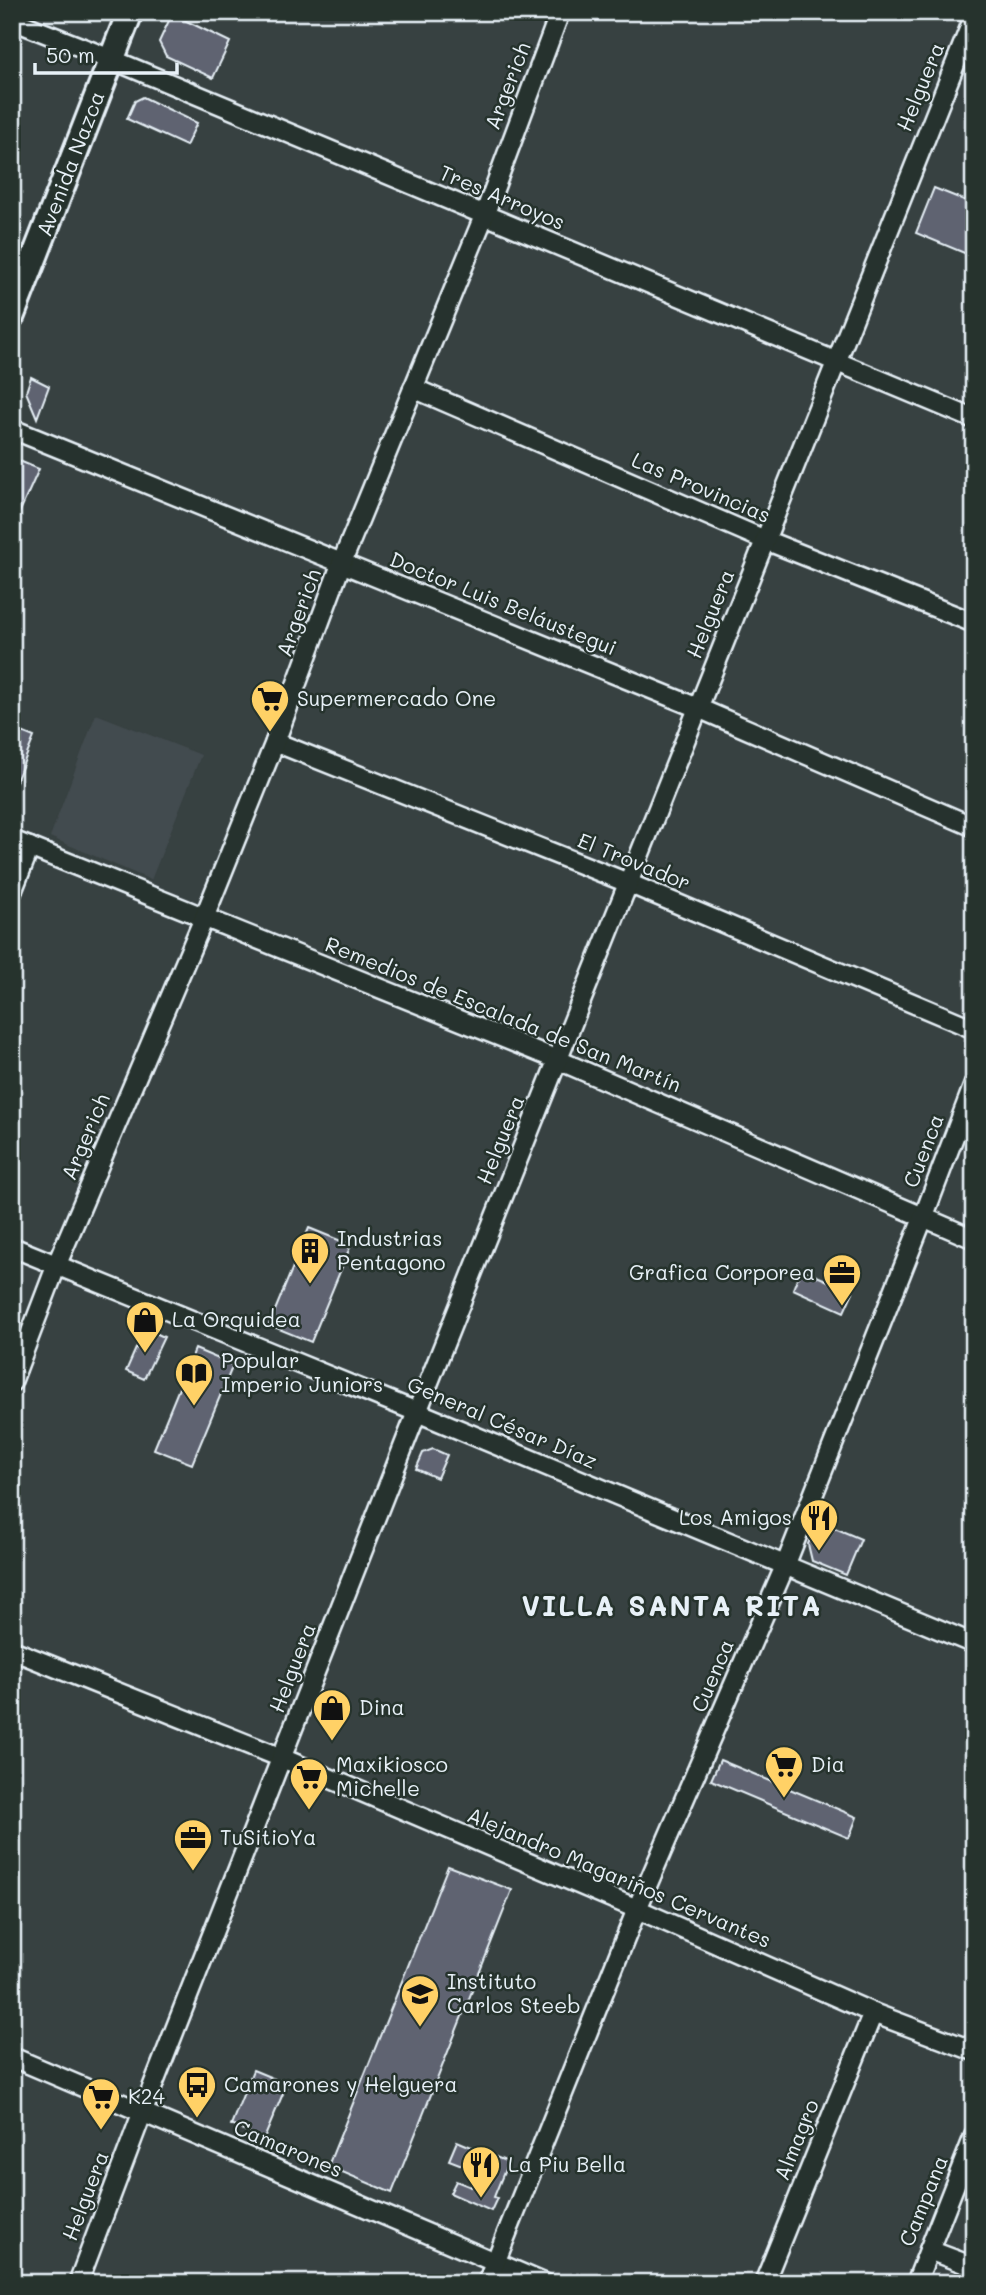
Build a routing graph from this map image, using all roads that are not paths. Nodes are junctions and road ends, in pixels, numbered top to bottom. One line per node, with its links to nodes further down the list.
1 (130, 12): 5 (main road, Avenida Nazca)
2 (560, 12): 6 (street, Argerich)
3 (974, 14): 8 (street, Helguera)
4 (12, 20): 5 (street, Tres Arroyos)
5 (111, 59): 6 (street, Tres Arroyos); 7 (main road, Avenida Nazca)
6 (484, 216): 8 (street, Tres Arroyos); 9 (street, Argerich)
7 (12, 315)
8 (837, 361): 10 (street, Tres Arroyos); 12 (street, Helguera)
9 (414, 388): 12 (street, Las Provincias); 13 (street, Argerich)
10 (974, 419)
11 (12, 429): 13 (street, Doctor Luis Beláustegui)
12 (765, 540): 14 (street, Las Provincias); 15 (street, Helguera)
13 (342, 562): 15 (street, Doctor Luis Beláustegui); 16 (street, Argerich)
14 (974, 623)
15 (698, 708): 17 (street, Doctor Luis Beláustegui); 20 (street, Helguera)
16 (275, 742): 20 (street, El Trovador); 22 (street, Argerich)
17 (974, 827)
18 (12, 839): 19 (street, Remedios de Escalada de San Martín)
19 (30, 847): 21 (street); 22 (street, Remedios de Escalada de San Martín)
20 (628, 883): 23 (street, El Trovador); 24 (street, Helguera)
21 (12, 892)
22 (204, 918): 24 (street, Remedios de Escalada de San Martín); 29 (street, Argerich)
23 (974, 1029)
24 (558, 1060): 26 (street, Remedios de Escalada de San Martín); 31 (street, Helguera)
25 (974, 1084): 26 (street, Cuenca)
26 (923, 1218): 27 (street, Remedios de Escalada de San Martín); 32 (street, Cuenca)
27 (974, 1239)
28 (12, 1247): 29 (street, General César Díaz)
29 (57, 1264): 30 (street, Argerich); 31 (street, General César Díaz)
30 (12, 1382)
31 (417, 1412): 32 (street, General César Díaz); 35 (street, Helguera)
32 (785, 1566): 33 (street, General César Díaz); 36 (street, Cuenca)
33 (974, 1644)
34 (12, 1650): 35 (street, Alejandro Magariños Cervantes)
35 (282, 1758): 36 (street, Alejandro Magariños Cervantes); 40 (street, Helguera)
36 (637, 1909): 37 (street, Alejandro Magariños Cervantes); 43 (street, Cuenca)
37 (873, 2013): 38 (street, Alejandro Magariños Cervantes); 48 (street, Almagro)
38 (974, 2052)
39 (12, 2057): 40 (street, Camarones)
40 (143, 2111): 43 (street, Camarones); 45 (street, Helguera)
41 (974, 2136): 42 (street, Campana)
42 (929, 2250): 44 (street); 49 (street, Campana)
43 (495, 2263): 46 (street, Cuenca); 47 (street, Camarones)
44 (974, 2266)
45 (78, 2283)
46 (487, 2283)
47 (544, 2283)
48 (764, 2283)
49 (916, 2283)

